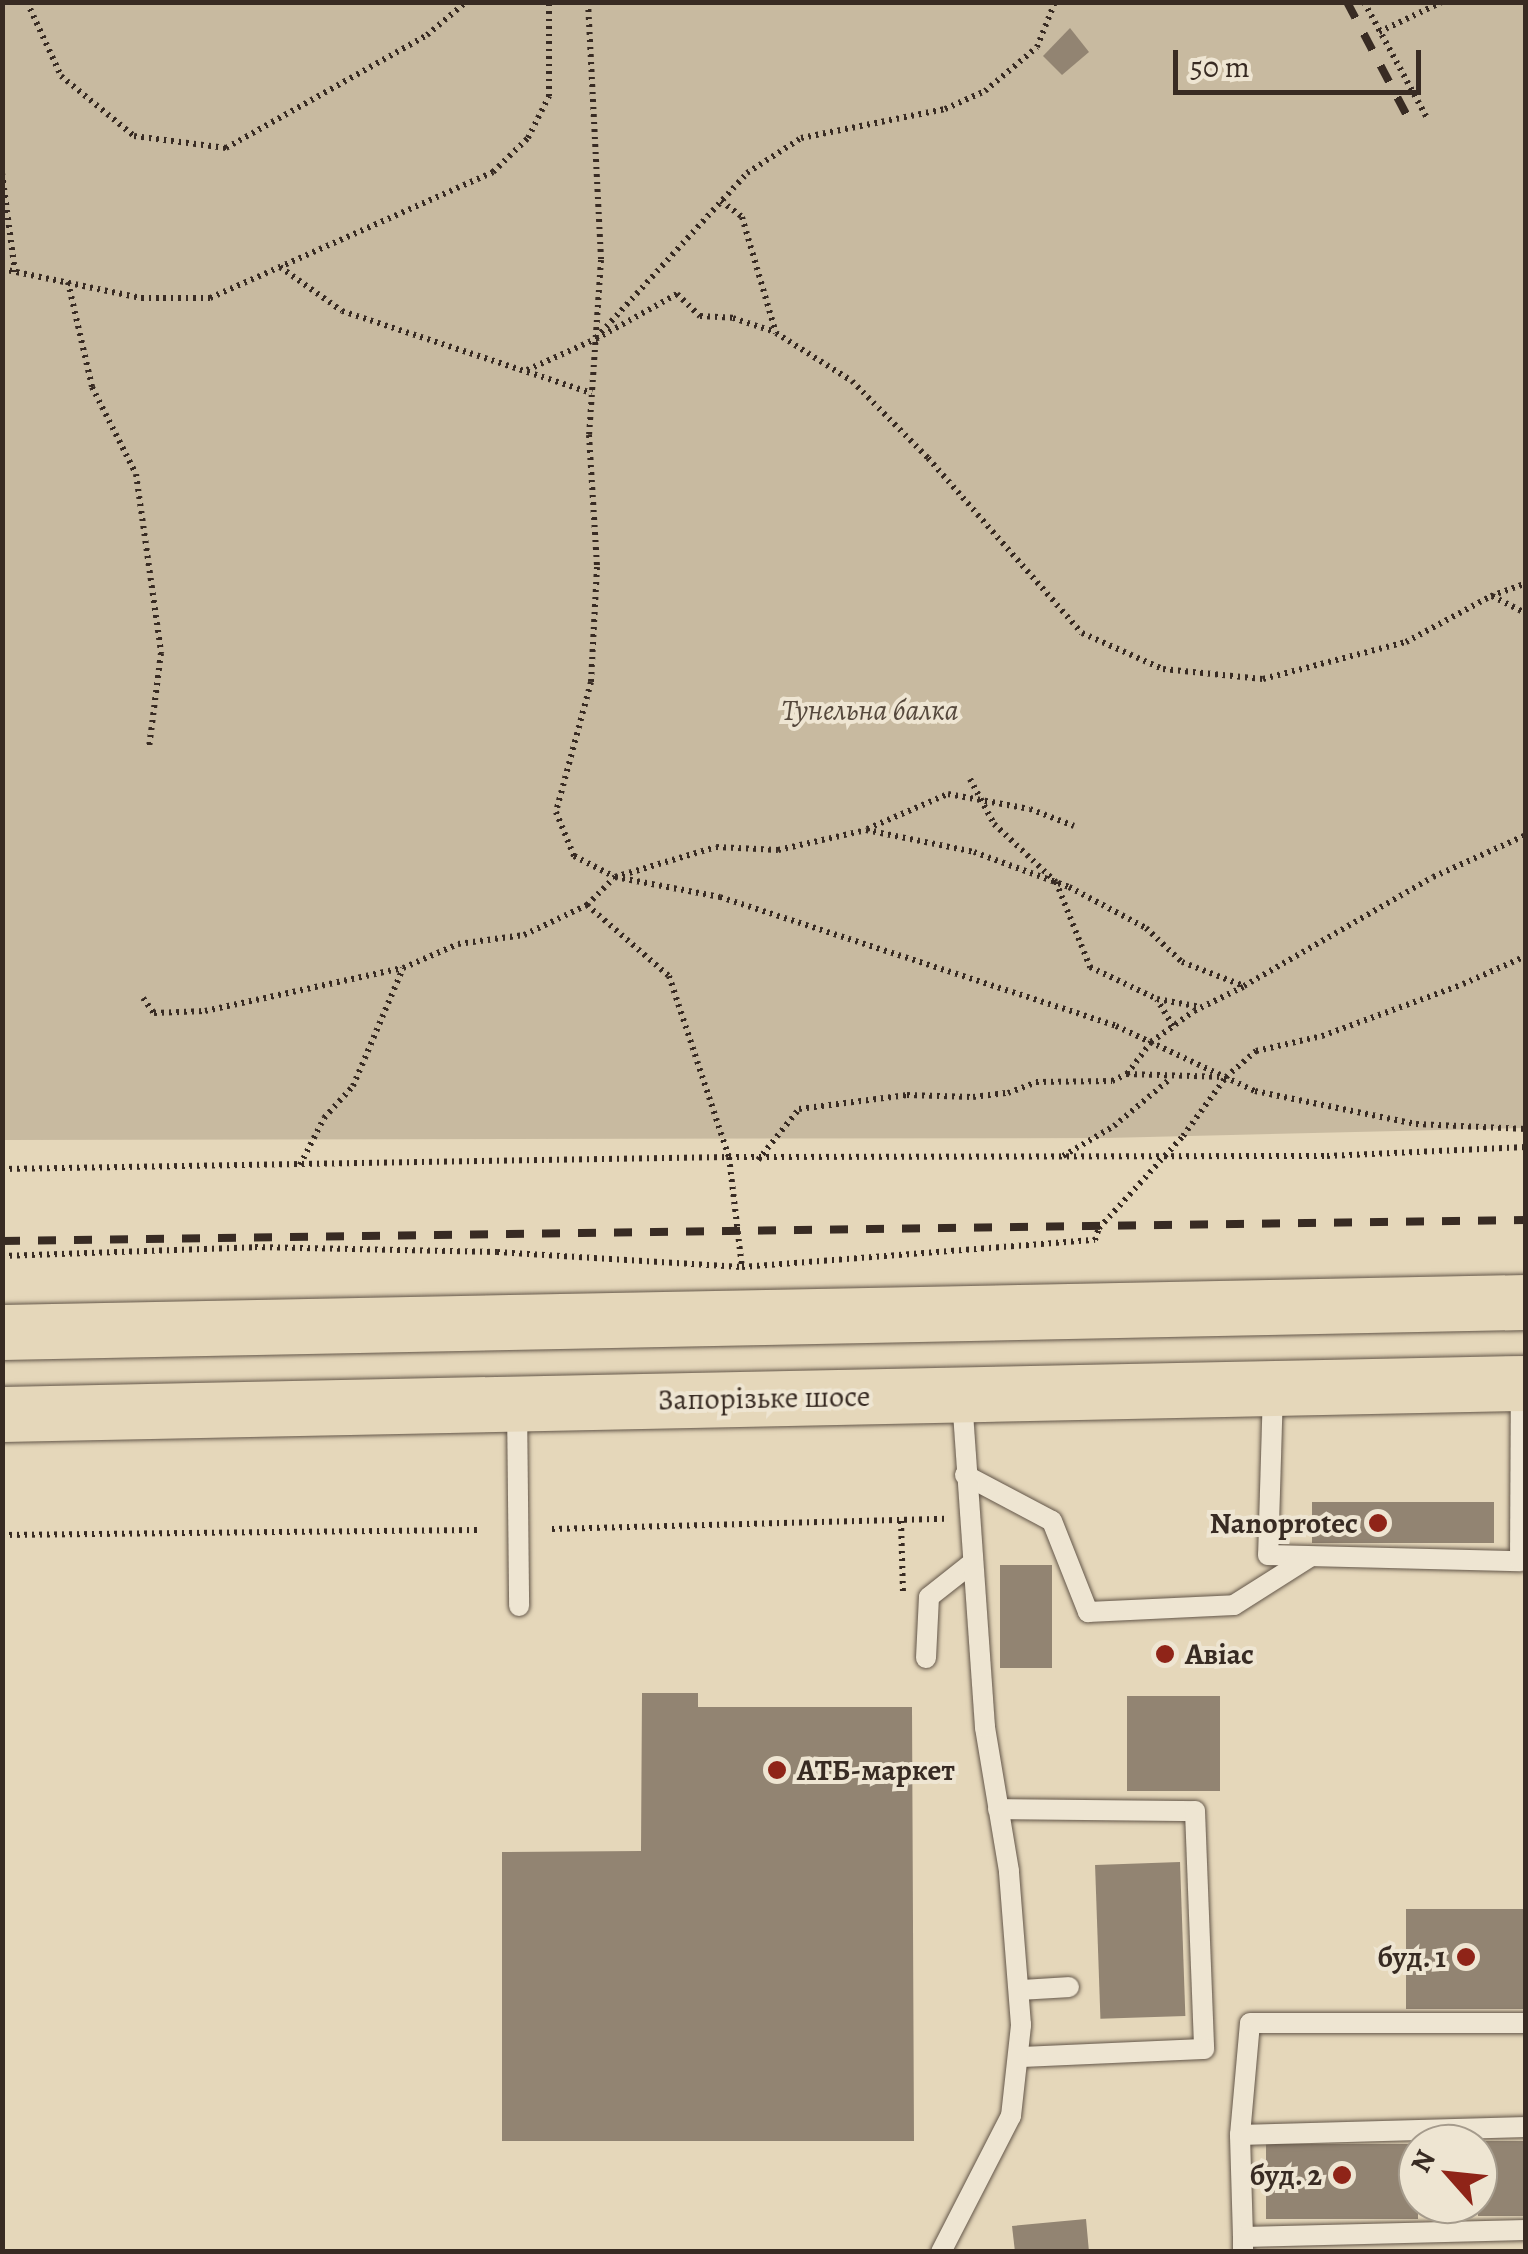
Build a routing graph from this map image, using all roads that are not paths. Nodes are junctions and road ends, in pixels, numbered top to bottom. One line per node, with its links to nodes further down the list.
1 (1526, 1302): 2 (main road)
2 (2, 1332)
3 (1523, 1383): 4 (main road, Запорізьке шосе); 9 (lane)
4 (1273, 1388): 5 (main road, Запорізьке шосе); 9 (lane)
5 (962, 1395): 6 (main road, Запорізьке шосе); 8 (lane)
6 (517, 1402): 7 (main road, Запорізьке шосе); 11 (lane)
7 (2, 1414)
8 (965, 1475): 9 (lane); 10 (lane)
9 (1311, 1556)
10 (971, 1564): 12 (lane); 13 (lane)
11 (519, 1606)
12 (926, 1658)
13 (998, 1809): 15 (lane); 17 (lane)
14 (1069, 1987): 15 (lane)
15 (1020, 1990): 17 (lane)
16 (1526, 2022): 19 (lane)
17 (1020, 2056): 22 (lane)
18 (1526, 2127): 19 (lane)
19 (1240, 2135): 21 (lane)
20 (1526, 2230): 21 (lane)
21 (1243, 2244)
22 (941, 2252)

